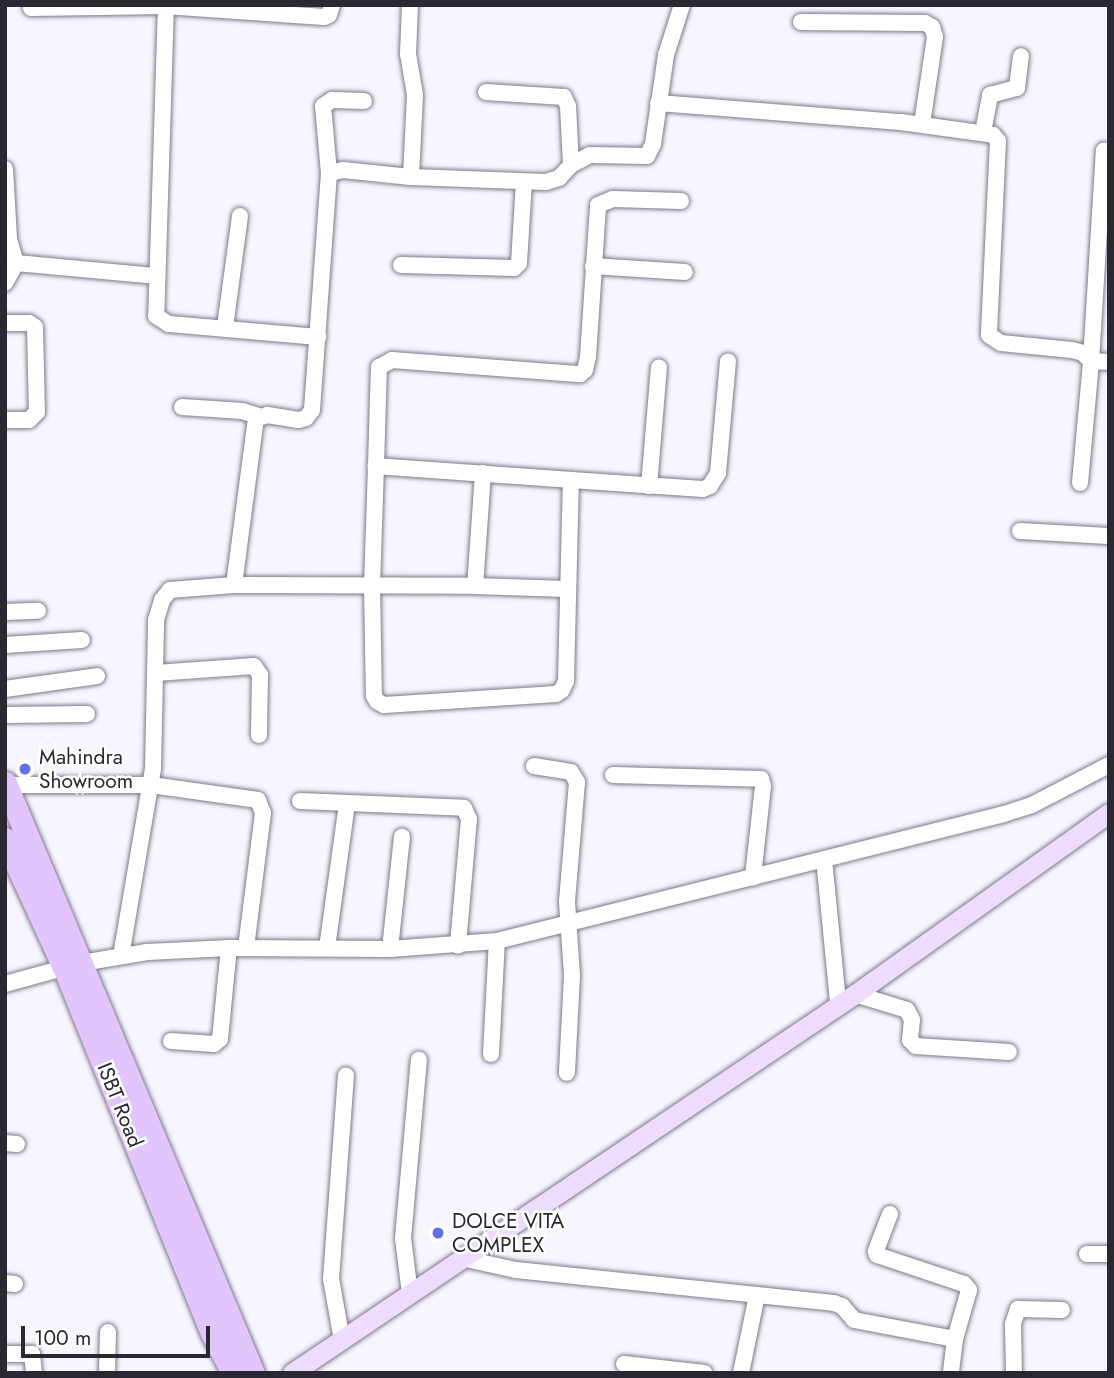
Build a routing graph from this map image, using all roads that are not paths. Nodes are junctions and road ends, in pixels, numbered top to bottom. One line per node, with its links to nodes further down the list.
1 (332, 5): 6 (street)
2 (410, 5): 18 (street)
3 (682, 5): 11 (street)
4 (166, 6): 5 (street); 6 (street); 26 (street)
5 (31, 8)
6 (258, 9)
7 (801, 22): 12 (street)
8 (1021, 56): 13 (street)
9 (486, 92): 15 (street)
10 (365, 101): 17 (street)
11 (658, 103): 12 (street); 15 (street)
12 (922, 124): 13 (street)
13 (983, 132): 32 (street)
14 (1104, 150): 32 (street)
15 (571, 164): 19 (street)
16 (5, 169): 22 (street)
17 (329, 173): 18 (street); 30 (street)
18 (411, 177): 19 (street)
19 (524, 182): 23 (street)
20 (681, 201): 24 (street)
21 (240, 216): 29 (street)
22 (16, 263): 26 (street); 27 (street)
23 (401, 265)
24 (593, 266): 25 (street); 38 (street)
25 (685, 272)
26 (157, 275): 29 (street)
27 (5, 282)
28 (5, 323): 37 (street)
29 (225, 327): 30 (street)
30 (318, 337): 36 (street)
31 (728, 361): 42 (street)
32 (1091, 361): 33 (street); 41 (street)
33 (1109, 362)
34 (659, 367): 42 (street)
35 (182, 407): 36 (street)
36 (258, 416): 45 (street)
37 (5, 420)
38 (376, 466): 39 (street); 46 (street)
39 (483, 473): 40 (street); 47 (street)
40 (571, 480): 42 (street); 48 (street)
41 (1080, 483)
42 (649, 485)
43 (1020, 531): 44 (street)
44 (1109, 536)
45 (234, 585): 46 (street); 53 (street)
46 (372, 586): 47 (street); 48 (street)
47 (475, 586): 48 (street)
48 (567, 589)
49 (38, 611): 50 (street)
50 (5, 612)
51 (82, 640): 52 (street)
52 (5, 645)
53 (156, 673): 58 (street); 63 (street)
54 (97, 676): 55 (street)
55 (5, 689)
56 (87, 714): 57 (street)
57 (5, 715)
58 (260, 734)
59 (1109, 765): 69 (street)
60 (534, 766): 71 (street)
61 (613, 775): 70 (street)
62 (6, 784): 63 (street); 78 (highway)
63 (151, 785): 74 (street); 77 (street)
64 (300, 801): 65 (street)
65 (347, 804): 73 (street); 75 (street)
66 (1109, 813): 80 (main road)
67 (402, 837): 76 (street)
68 (5, 839): 78 (highway, ISBT Road)
69 (824, 859): 70 (street); 80 (street)
70 (753, 877): 71 (street)
71 (567, 924): 72 (street); 85 (street)
72 (497, 942): 73 (street); 83 (street)
73 (458, 946): 76 (street)
74 (237, 948): 75 (street); 77 (street); 81 (street)
75 (327, 948): 76 (street)
76 (390, 949)
77 (121, 956): 78 (street)
78 (73, 965): 79 (street); 101 (highway, ISBT Road); 102 (highway)
79 (5, 984)
80 (847, 999): 82 (street); 90 (main road)
81 (171, 1041)
82 (1009, 1052)
83 (491, 1054)
84 (419, 1059): 91 (street)
85 (567, 1073)
86 (346, 1076): 96 (street)
87 (890, 1214): 95 (street)
88 (1087, 1254): 89 (street)
89 (1109, 1254)
90 (466, 1259): 91 (main road); 92 (street)
91 (410, 1294): 96 (main road)
92 (757, 1295): 95 (street); 105 (street)
93 (1062, 1310): 107 (street)
94 (108, 1332): 100 (street)
95 (955, 1339): 106 (street)
96 (342, 1340): 103 (main road)
97 (5, 1354): 99 (street)
98 (624, 1364): 104 (street)
99 (34, 1373)
100 (107, 1373)
101 (233, 1373)
102 (253, 1373)
103 (292, 1373)
104 (705, 1373)
105 (741, 1373)
106 (951, 1373)
107 (1014, 1373)

